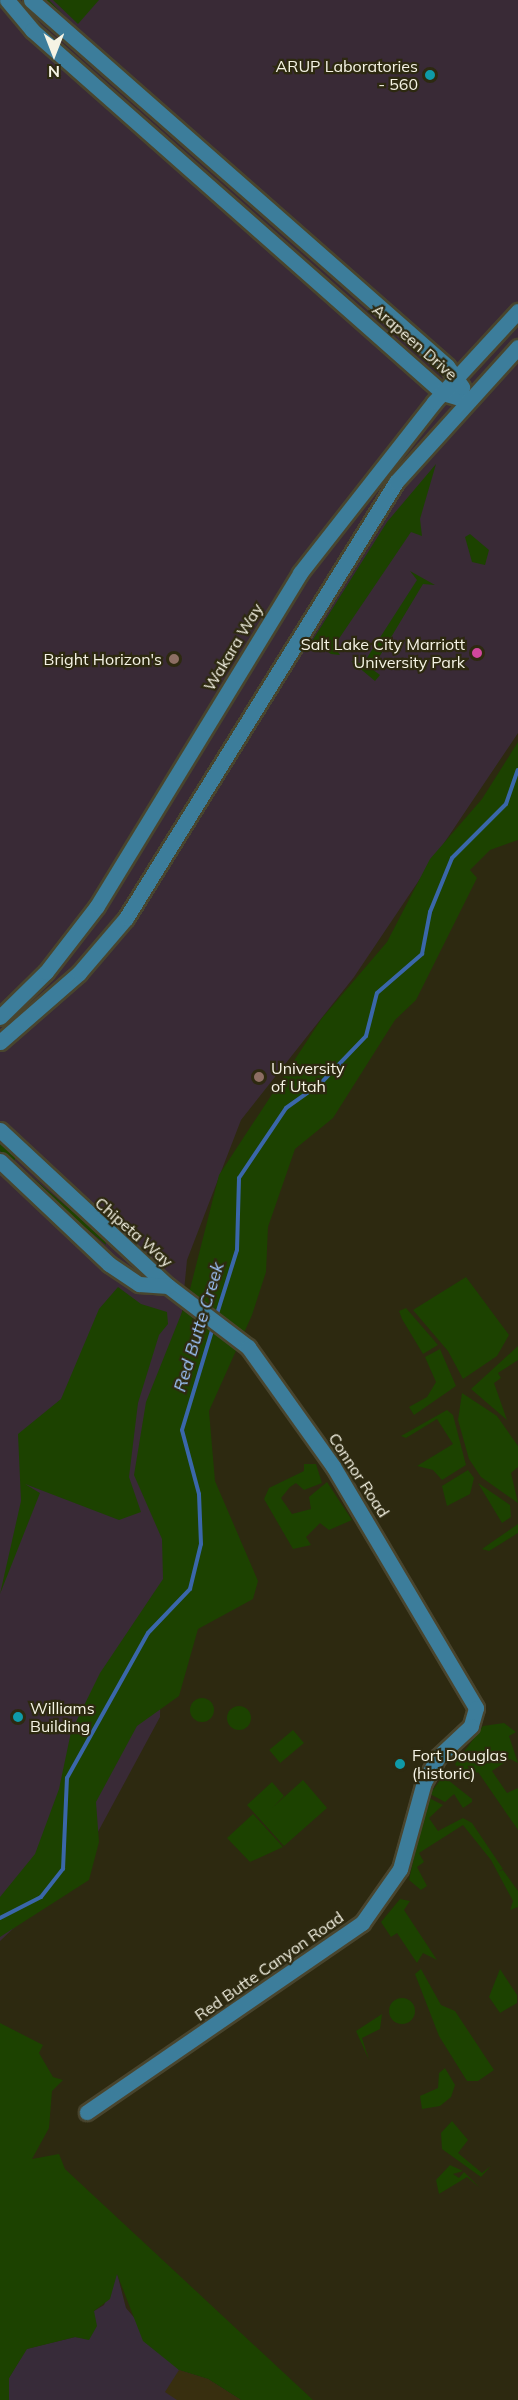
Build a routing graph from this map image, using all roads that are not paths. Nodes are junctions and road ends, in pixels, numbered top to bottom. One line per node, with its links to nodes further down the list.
1 (7, 0): 6 (street, Arapeen Drive)
2 (31, 0): 5 (street, Arapeen Drive)
3 (518, 311): 5 (street, Wakara Way)
4 (518, 347): 7 (street)
5 (458, 378): 6 (street, Wakara Way); 7 (street, Arapeen Drive)
6 (443, 393): 7 (street, Arapeen Drive); 8 (street, Wakara Way)
7 (469, 401): 9 (street)
8 (0, 1017)
9 (0, 1042)
10 (0, 1130): 12 (street, Chipeta Way)
11 (0, 1161): 12 (street, Chipeta Way)
12 (168, 1286): 13 (street, Connor Road)
13 (475, 1717): 14 (street, Red Butte Canyon Road)
14 (87, 2112)

